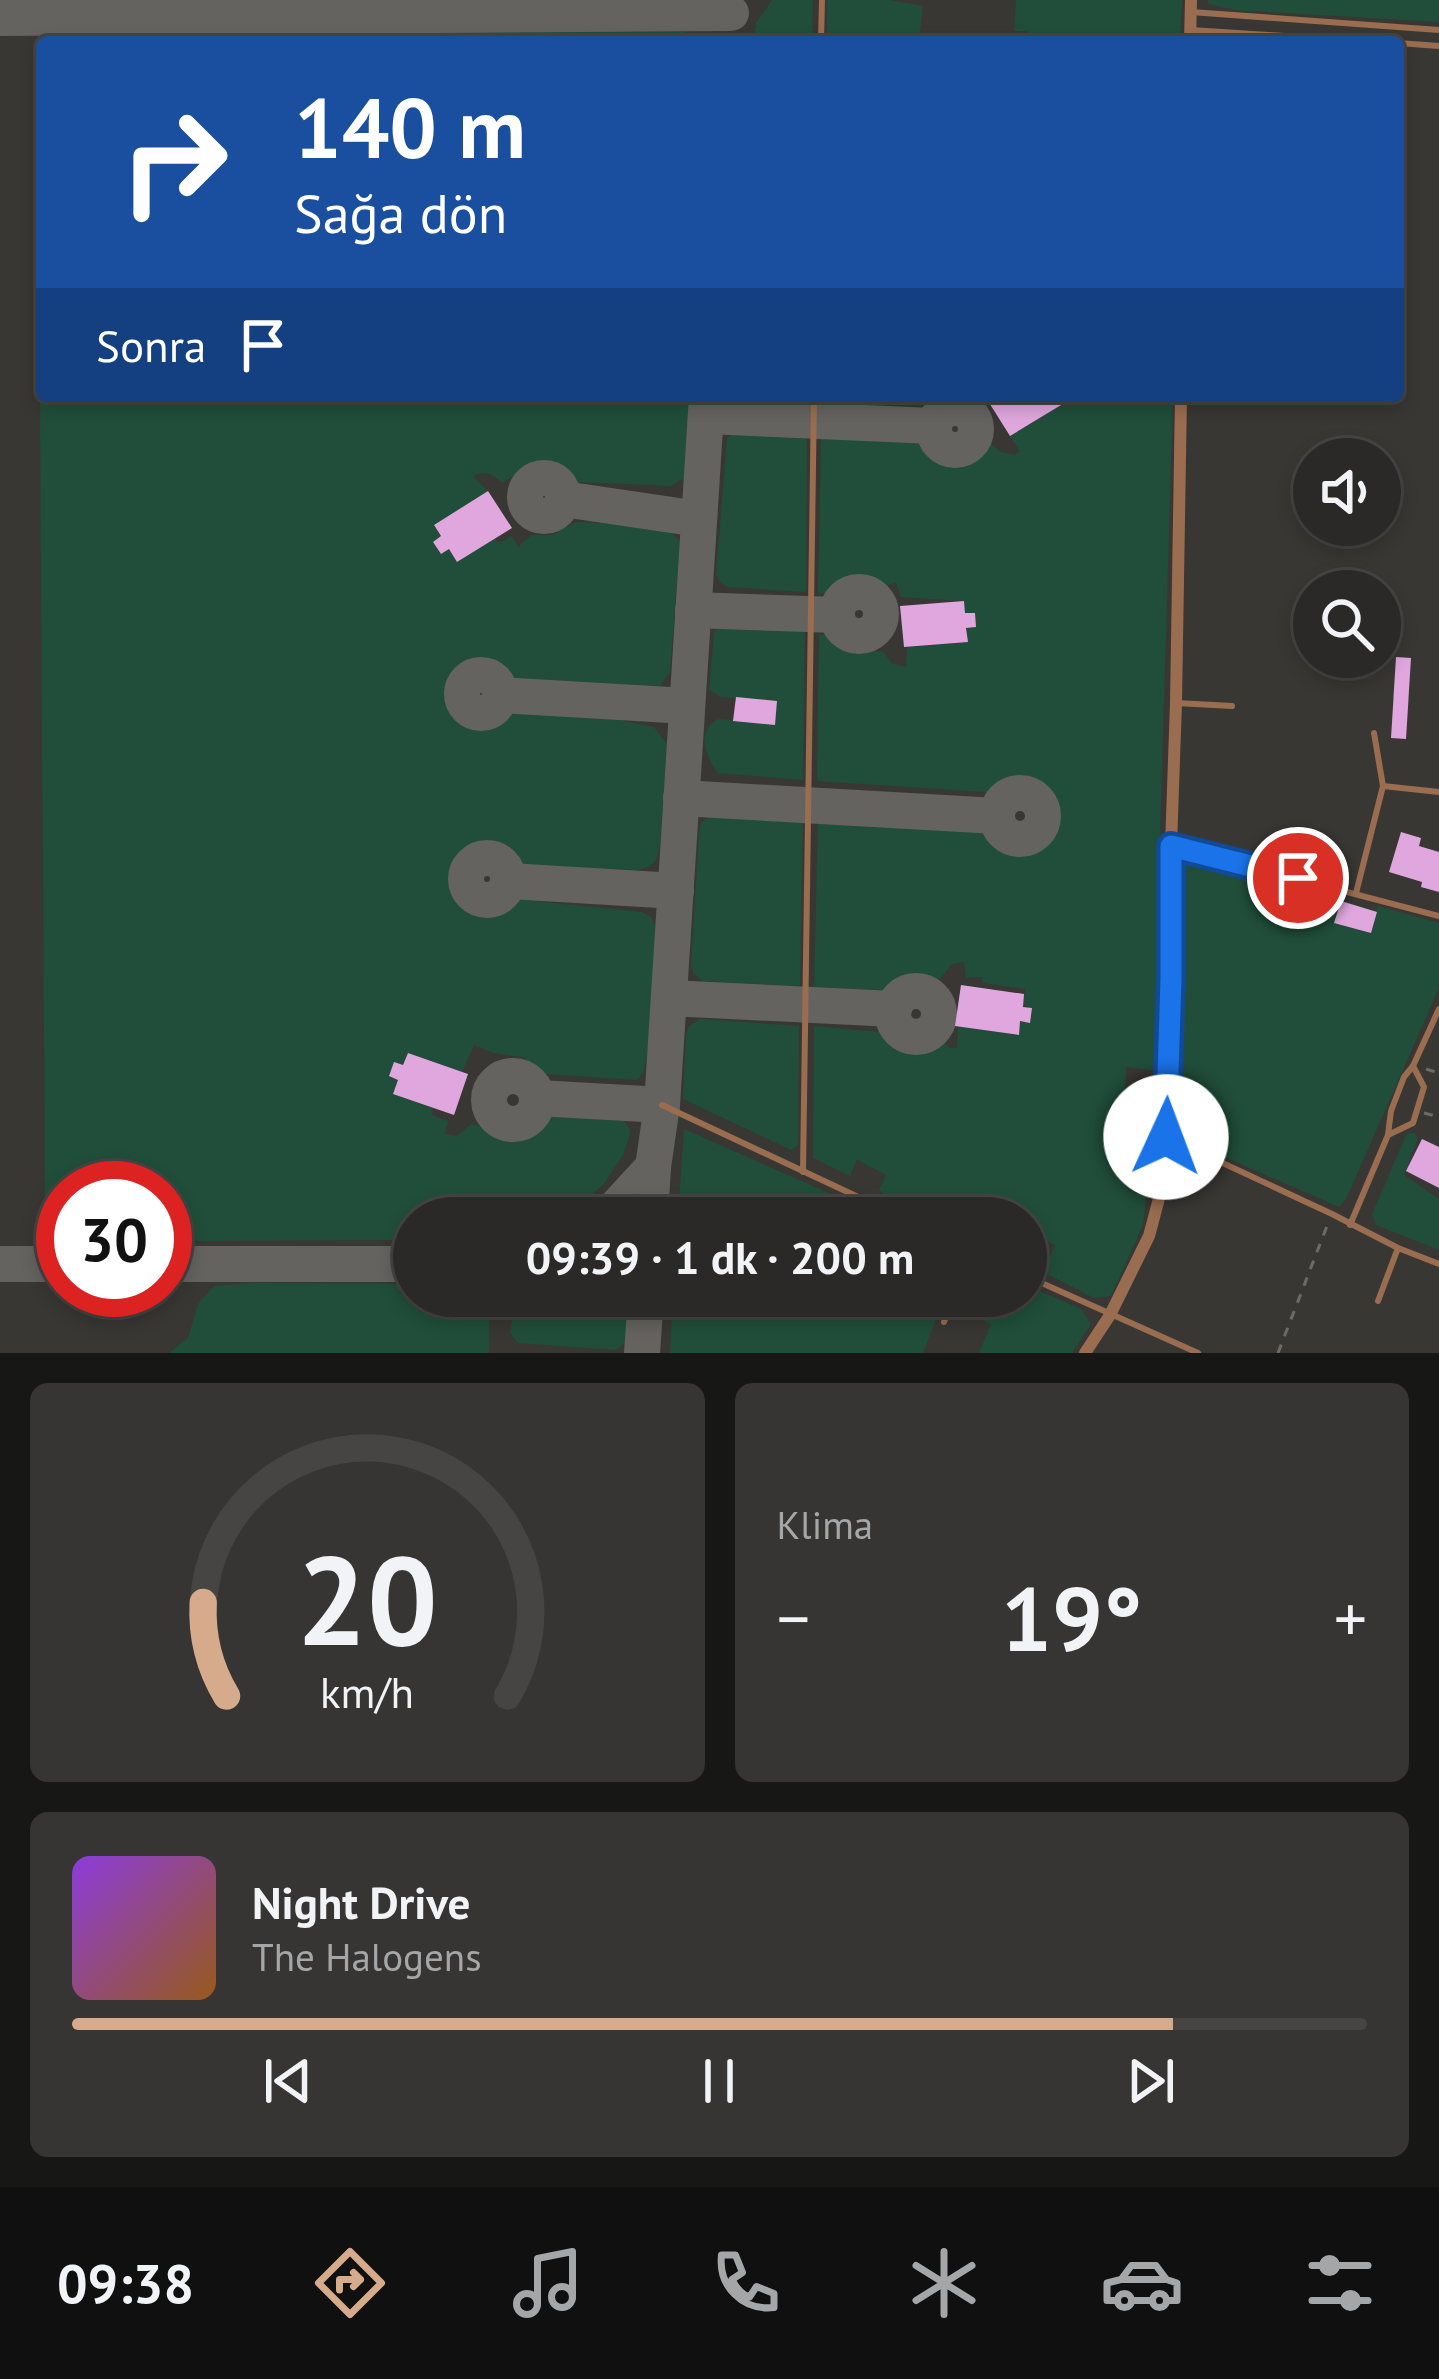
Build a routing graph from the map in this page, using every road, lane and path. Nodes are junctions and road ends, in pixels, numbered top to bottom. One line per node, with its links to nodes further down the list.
1 (821, 0): 4 (lane)
2 (1191, 6): 3 (lane); 5 (street)
3 (1439, 30)
4 (821, 36)
5 (1191, 36)
6 (1404, 44): 7 (lane)
7 (1439, 46)
8 (814, 402): 25 (lane)
9 (1181, 402): 10 (street)
10 (1176, 703): 11 (lane); 15 (street)
11 (1232, 706)
12 (1374, 733): 13 (lane)
13 (1383, 786): 14 (lane); 16 (lane)
14 (1439, 792)
15 (1171, 846): 16 (lane); 24 (street)
16 (1356, 893): 17 (lane)
17 (1439, 916)
18 (1439, 1009): 19 (lane)
19 (1413, 1066): 21 (lane); 23 (lane)
20 (662, 1105): 25 (lane)
21 (1417, 1112): 22 (path); 23 (lane)
22 (1439, 1117)
23 (1388, 1135): 28 (lane)
24 (1166, 1137): 27 (lane); 33 (street)
25 (803, 1172): 26 (lane)
26 (857, 1197)
27 (1332, 1214): 28 (lane); 38 (path)
28 (1350, 1225): 29 (lane)
29 (1398, 1248): 30 (lane); 32 (lane)
30 (1439, 1264)
31 (1047, 1286): 33 (lane)
32 (1378, 1301)
33 (1110, 1315): 36 (street); 37 (lane)
34 (946, 1317): 35 (lane)
35 (944, 1322)
36 (1085, 1353)
37 (1198, 1353)
38 (1278, 1353)

